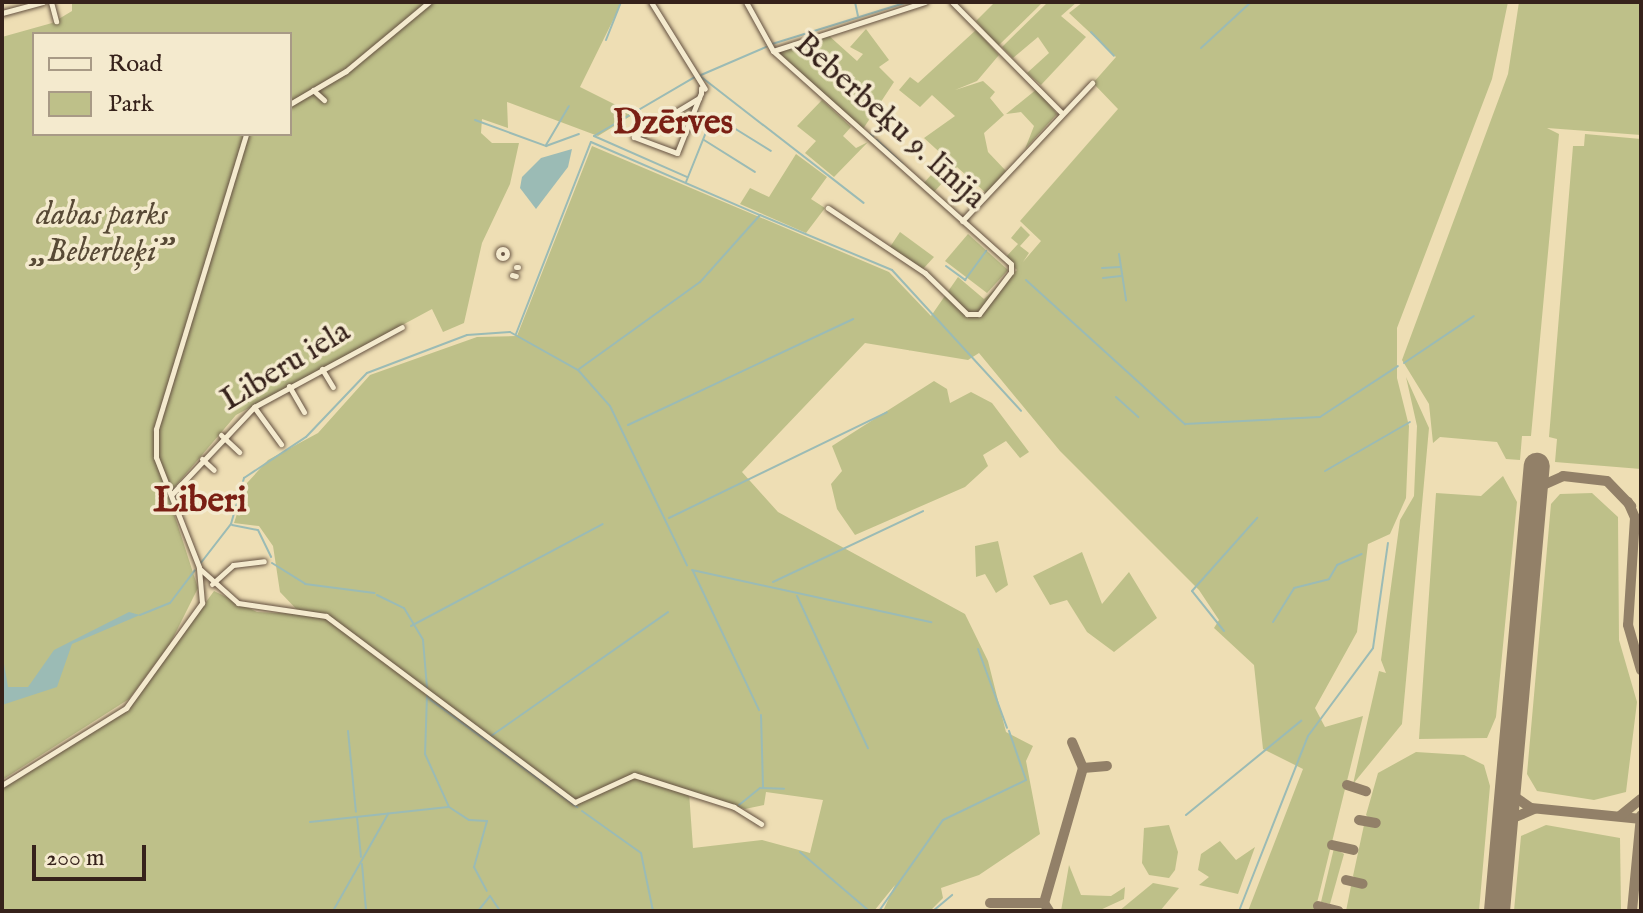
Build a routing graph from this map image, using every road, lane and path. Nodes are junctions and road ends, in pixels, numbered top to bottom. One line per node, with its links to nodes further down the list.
1 (43, 2): 8 (street)
2 (51, 2): 9 (street)
3 (429, 2): 12 (street)
4 (651, 2): 13 (street)
5 (746, 2): 10 (street, Beberbeķu 9. līnija)
6 (925, 2): 10 (street)
7 (952, 2): 16 (street)
8 (2, 13)
9 (56, 21)
10 (773, 51): 19 (street, Beberbeķu 9. līnija)
11 (1092, 83): 16 (street)
12 (313, 90): 14 (street); 15 (street)
13 (701, 92): 13 (street)
14 (324, 100)
15 (292, 103)
16 (1061, 112): 19 (street)
17 (245, 136): 31 (street)
18 (828, 208): 19 (street, Beberbeķu 9. līnija)
19 (962, 221)
20 (402, 327): 21 (street, Liberu iela)
21 (322, 369): 22 (street, Liberu iela); 23 (street)
22 (289, 386): 24 (street, Liberu iela); 25 (street)
23 (333, 387)
24 (254, 407): 26 (street, Liberu iela); 27 (street)
25 (304, 412)
26 (221, 435): 28 (street); 29 (street, Liberu iela)
27 (281, 444)
28 (239, 452)
29 (202, 459): 30 (street); 31 (street, Liberu iela)
30 (214, 470)
31 (171, 495): 33 (street)
32 (264, 561): 34 (street)
33 (199, 567): 34 (street); 35 (street)
34 (212, 584): 36 (street)
35 (2, 785)
36 (761, 824)

